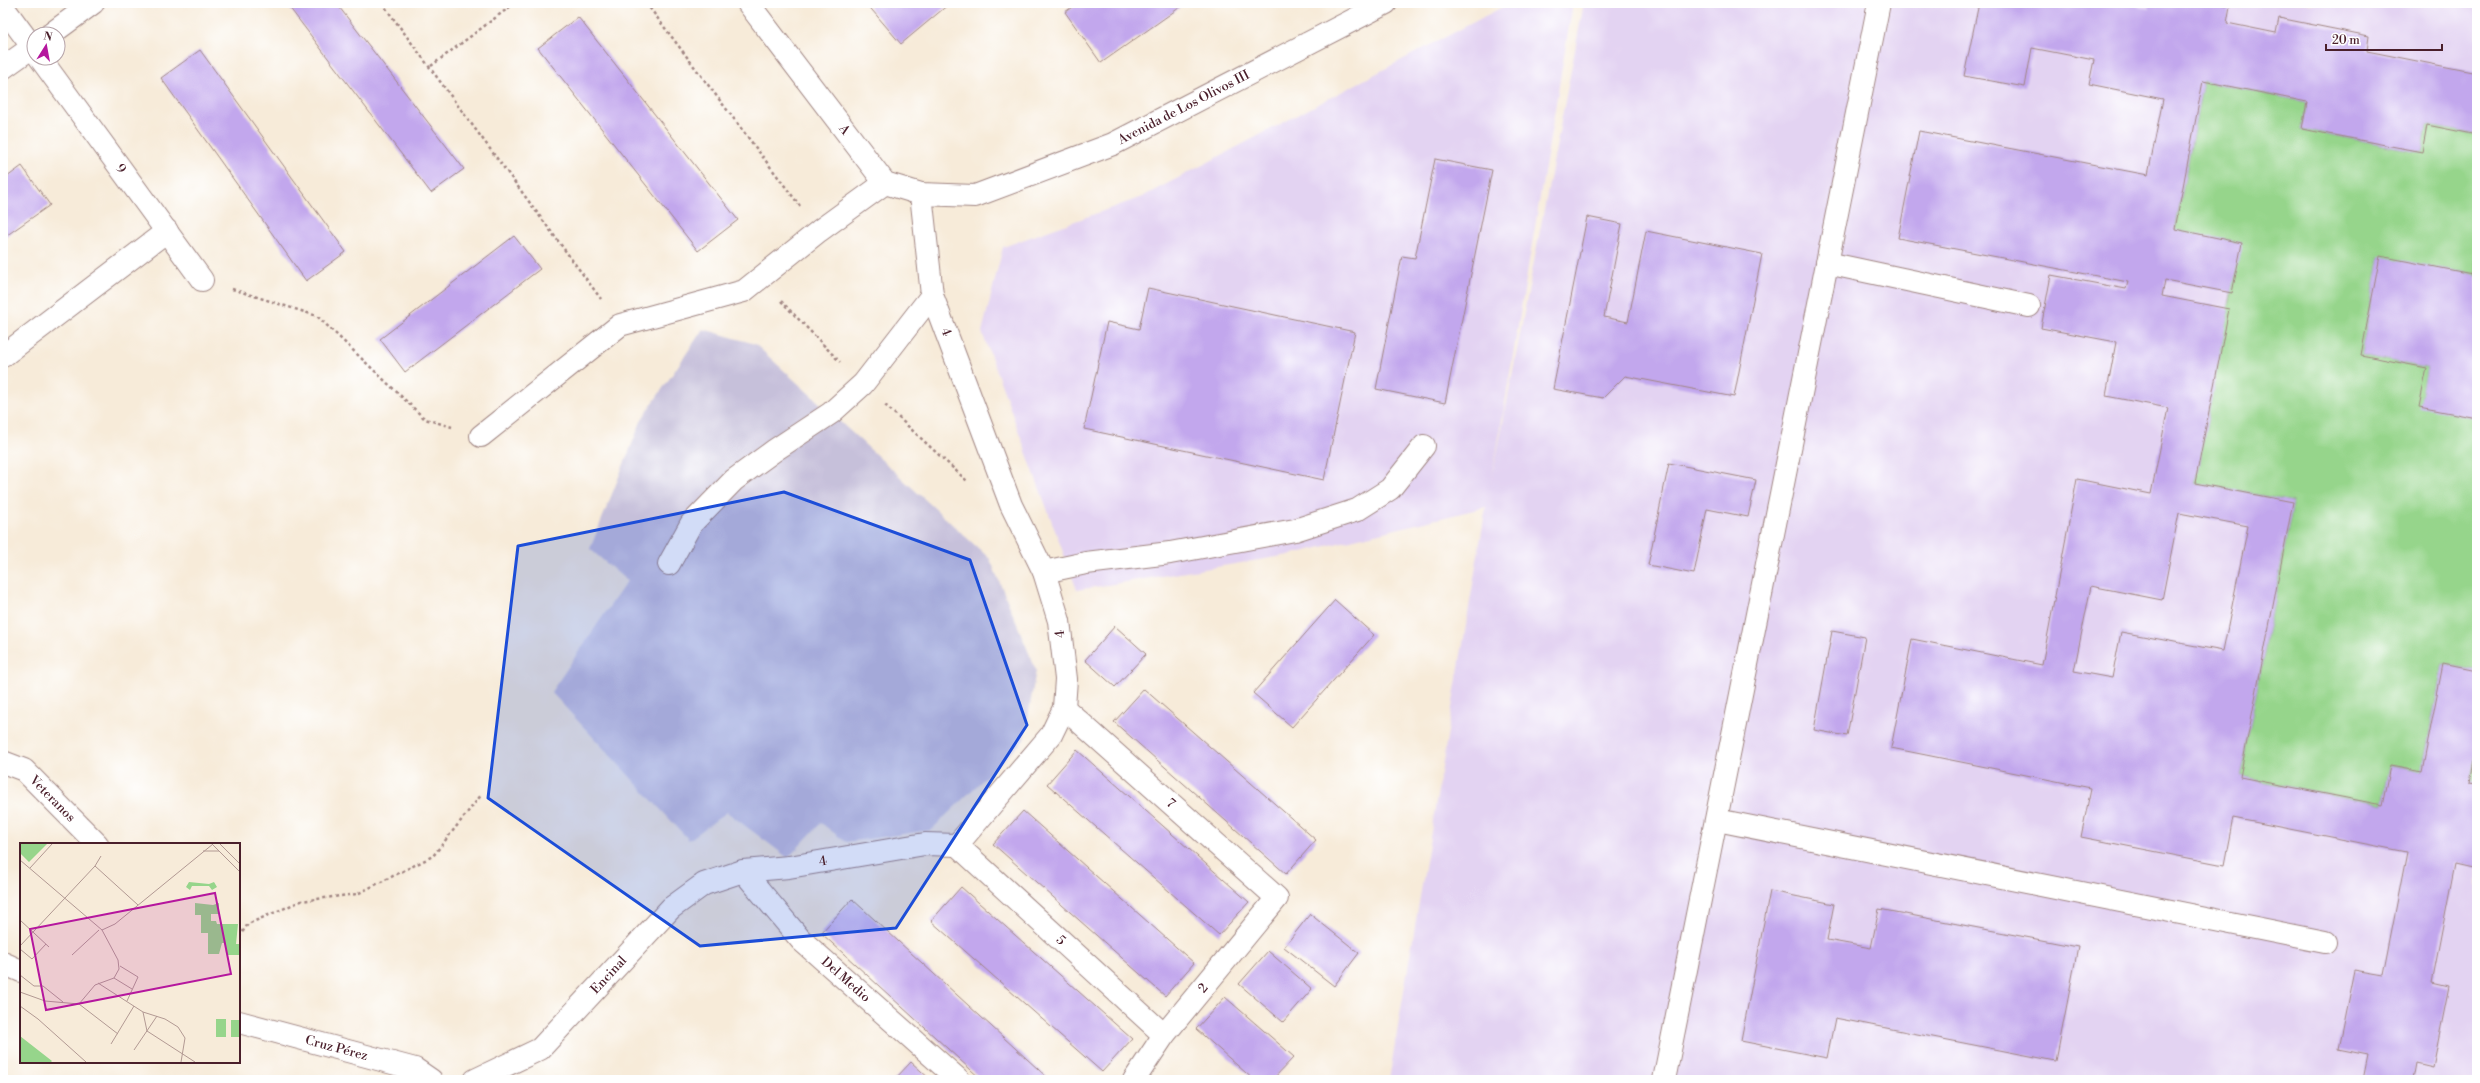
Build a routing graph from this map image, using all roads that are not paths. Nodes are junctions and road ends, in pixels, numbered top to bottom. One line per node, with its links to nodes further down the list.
1 (93, 3): 6 (street)
2 (748, 3): 11 (street, A)
3 (1386, 3): 12 (street, Avenida de Los Olivos III)
4 (1879, 3): 14 (street)
5 (3, 7): 7 (street, 9)
6 (61, 26)
7 (26, 38)
8 (26, 55): 10 (street)
9 (47, 66): 13 (street, 9)
10 (3, 68)
11 (885, 184): 12 (street); 19 (street)
12 (921, 194): 16 (street, 4)
13 (167, 231): 15 (street, 9); 18 (street)
14 (1827, 263): 17 (street); 25 (street)
15 (202, 280)
16 (932, 295): 21 (street); 22 (street, 4)
17 (2029, 306)
18 (3, 356)
19 (481, 436)
20 (1424, 446): 22 (street)
21 (668, 564)
22 (1044, 572): 23 (street, 4)
23 (1064, 708): 27 (street, 4); 29 (street, 7)
24 (3, 762): 26 (street, Veteranos)
25 (1716, 820): 30 (street); 39 (street)
26 (96, 843)
27 (957, 845): 28 (street, 4); 34 (street, 5)
28 (743, 871): 36 (street, Encinal); 37 (street, Del Medio)
29 (1277, 898): 34 (street, 2)
30 (2325, 942)
31 (3, 963): 32 (street)
32 (20, 971)
33 (241, 1019): 35 (street, Cruz Pérez)
34 (1164, 1035): 38 (street, 2)
35 (431, 1080)
36 (475, 1080)
37 (959, 1080)
38 (1134, 1080)
39 (1664, 1080)

